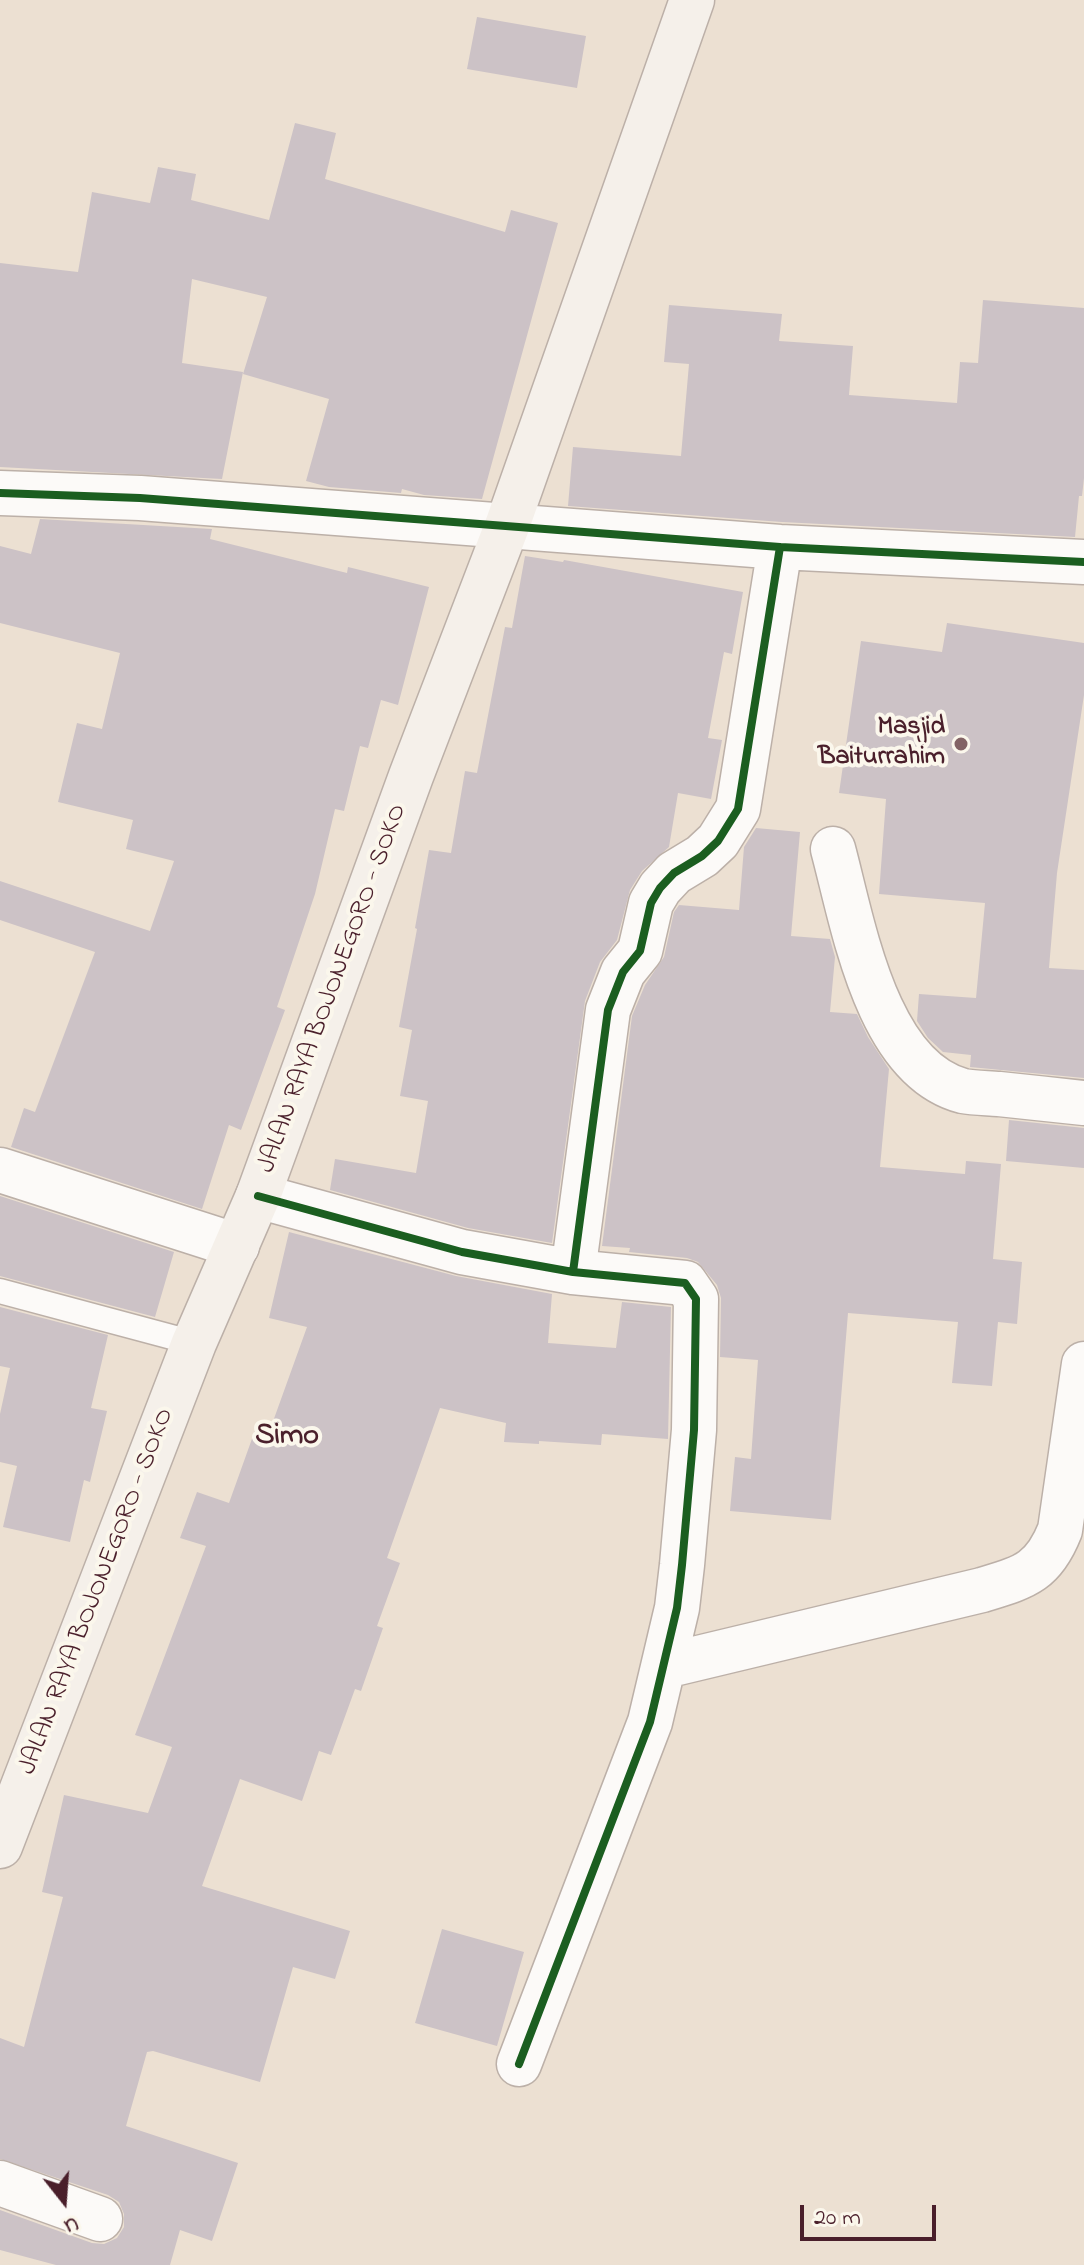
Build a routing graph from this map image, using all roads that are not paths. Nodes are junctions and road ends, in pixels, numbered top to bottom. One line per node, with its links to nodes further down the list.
1 (692, 0): 3 (main road, JALAN RAYA BOJONEGORO - SOKO)
2 (0, 493): 3 (street)
3 (507, 526): 4 (street); 9 (main road, JALAN RAYA BOJONEGORO - SOKO)
4 (780, 547): 5 (street); 11 (street)
5 (1084, 562)
6 (833, 849): 7 (street)
7 (1084, 1103)
8 (0, 1170): 10 (street)
9 (258, 1196): 10 (main road, JALAN RAYA BOJONEGORO - SOKO); 11 (street)
10 (237, 1246): 13 (main road, JALAN RAYA BOJONEGORO - SOKO)
11 (573, 1272): 15 (street)
12 (0, 1291): 13 (lane)
13 (194, 1343): 16 (main road, JALAN RAYA BOJONEGORO - SOKO)
14 (1084, 1364): 15 (street)
15 (665, 1666): 17 (street)
16 (0, 1846)
17 (519, 2064)
18 (0, 2183): 19 (street)
19 (100, 2219)

